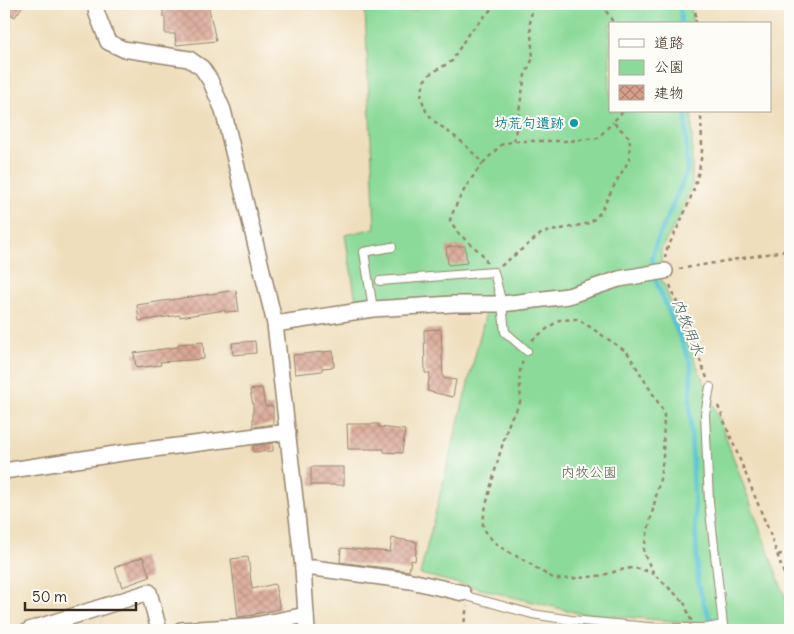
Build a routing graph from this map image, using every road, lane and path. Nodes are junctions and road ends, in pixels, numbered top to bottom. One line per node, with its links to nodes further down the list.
1 (96, 4): 20 (street)
2 (496, 4): 12 (path)
3 (533, 4): 11 (path)
4 (602, 4): 6 (path)
5 (695, 4): 7 (path)
6 (613, 22)
7 (696, 22)
8 (622, 112): 10 (path)
9 (701, 112): 16 (path)
10 (613, 122): 11 (path); 15 (path)
11 (514, 141): 12 (path)
12 (483, 163): 15 (path)
13 (392, 247): 19 (lane)
14 (790, 250): 16 (path)
15 (494, 272): 17 (lane); 18 (lane)
16 (658, 273): 18 (street); 22 (path)
17 (380, 281)
18 (502, 304): 19 (street); 21 (lane)
19 (373, 309): 20 (street)
20 (275, 324): 23 (street)
21 (527, 351): 28 (path); 28 (path)
22 (710, 387): 26 (path); 30 (lane)
23 (288, 432): 24 (street); 27 (street)
24 (4, 471)
25 (790, 551): 26 (path)
26 (777, 556): 29 (path)
27 (303, 568): 30 (street); 31 (street)
28 (654, 574): 36 (path, bridge)
29 (790, 591)
30 (467, 595): 35 (path)
31 (307, 623): 34 (street)
32 (29, 630): 33 (street)
33 (159, 630)
34 (181, 630)
35 (464, 630)
36 (690, 630)

